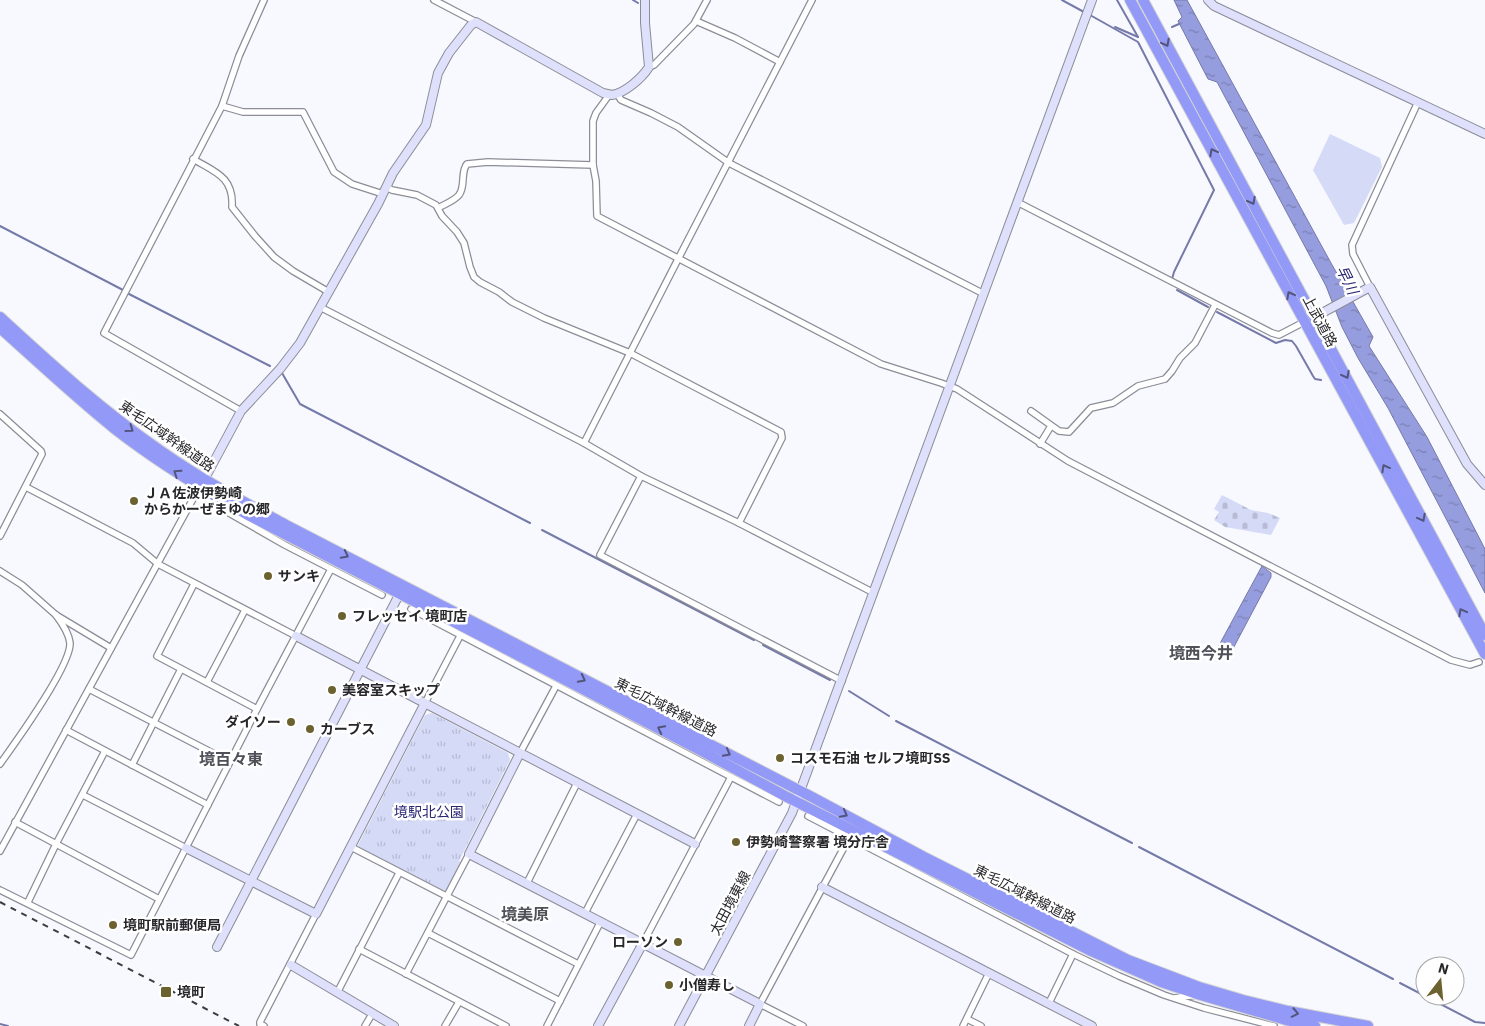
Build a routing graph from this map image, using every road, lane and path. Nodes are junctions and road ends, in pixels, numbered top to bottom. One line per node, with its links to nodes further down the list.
1 (264, 0): 16 (street)
2 (434, 0): 11 (street)
3 (645, 0): 13 (street)
4 (707, 0): 10 (street)
5 (812, 0): 12 (street)
6 (1092, 0): 22 (street, 太田境東線)
7 (1130, 0): 31 (highway, 上武道路, one-way to 7)
8 (1143, 0): 31 (highway, 上武道路, one-way to 31)
9 (1208, 0): 15 (street)
10 (696, 21): 12 (street); 13 (street)
11 (476, 22): 14 (street); 21 (street)
12 (780, 62): 19 (street)
13 (649, 67): 14 (street)
14 (613, 95): 19 (street); 20 (street)
15 (1418, 102): 17 (street); 25 (street)
16 (222, 106): 18 (street); 21 (street)
17 (1485, 134)
18 (193, 159): 26 (street); 35 (street)
19 (729, 163): 24 (street); 27 (street)
20 (593, 165): 23 (street); 24 (street)
21 (384, 191): 23 (street); 26 (street)
22 (1019, 203): 27 (street, 太田境東線); 28 (street)
23 (438, 208): 33 (street)
24 (678, 257): 33 (street); 34 (street)
25 (1370, 287): 31 (street); 43 (street)
26 (328, 291): 29 (street)
27 (984, 294): 34 (street, 太田境東線)
28 (1215, 305): 31 (street); 38 (street)
29 (320, 306): 35 (street); 39 (street)
30 (0, 317): 42 (highway, 東毛広域幹線道路, one-way to 42)
31 (1314, 317): 62 (highway, 上武道路, one-way to 62); 68 (highway, 上武道路, one-way to 31)
32 (0, 328): 42 (highway, 東毛広域幹線道路, one-way to 32)
33 (630, 354): 39 (street); 46 (street)
34 (950, 386): 40 (street); 57 (street, 太田境東線)
35 (241, 411): 42 (street)
36 (1031, 411): 38 (street)
37 (0, 414): 44 (street)
38 (1051, 426): 40 (street)
39 (584, 443): 41 (street)
40 (1040, 444): 68 (street)
41 (641, 476): 46 (street); 71 (street)
42 (202, 483): 47 (highway, 東毛広域幹線道路); 50 (street); 56 (highway, 東毛広域幹線道路, one-way to 56)
43 (1485, 485)
44 (26, 487): 48 (street); 50 (street)
45 (208, 501): 49 (street)
46 (739, 524): 57 (street)
47 (282, 532): 49 (street); 53 (highway, 東毛広域幹線道路)
48 (0, 536)
49 (285, 545): 51 (street)
50 (158, 564): 55 (street); 66 (street)
51 (331, 569): 54 (street); 63 (street)
52 (0, 572): 61 (street)
53 (357, 572): 54 (street); 56 (highway, 東毛広域幹線道路)
54 (346, 577): 58 (street)
55 (194, 584): 60 (street); 69 (street)
56 (402, 590): 65 (highway, 東毛広域幹線道路); 70 (street); 88 (highway, 東毛広域幹線道路, one-way to 88)
57 (874, 593): 71 (street, 太田境東線)
58 (382, 595)
59 (411, 609): 64 (street)
60 (245, 610): 63 (street); 72 (street)
61 (56, 615): 66 (street); 84 (street)
62 (1485, 635)
63 (296, 636): 70 (street); 76 (street)
64 (460, 636): 67 (street); 75 (street)
65 (494, 643): 67 (street); 80 (highway, 東毛広域幹線道路, one-way to 65)
66 (111, 648): 74 (street)
67 (499, 656): 73 (street)
68 (1482, 658)
69 (181, 669): 72 (street); 77 (street)
70 (360, 670): 75 (street); 106 (street)
71 (842, 680): 88 (street, 太田境東線)
72 (207, 682): 76 (street)
73 (556, 686): 79 (street); 82 (street)
74 (89, 689): 77 (street); 78 (street)
75 (425, 703): 82 (street); 99 (street)
76 (257, 709): 83 (street)
77 (154, 722): 83 (street); 85 (street)
78 (66, 730): 81 (street); 95 (street)
79 (680, 750): 80 (street); 86 (street)
80 (700, 750): 91 (highway, 東毛広域幹線道路)
81 (105, 751): 85 (street); 89 (street)
82 (520, 753): 87 (street); 102 (street)
83 (230, 762): 92 (street)
84 (0, 764)
85 (132, 765): 92 (street)
86 (731, 777): 90 (street); 98 (street)
87 (577, 783): 93 (street); 107 (street)
88 (800, 791): 91 (street, 太田境東線); 151 (highway, 東毛広域幹線道路, one-way to 151)
89 (83, 794): 97 (street); 100 (street)
90 (779, 802)
91 (796, 802): 103 (highway, 東毛広域幹線道路); 125 (street, 太田境東線)
92 (208, 805): 100 (street)
93 (637, 814): 98 (street); 113 (street)
94 (808, 816): 96 (street)
95 (15, 822): 97 (street); 101 (street)
96 (849, 838): 105 (street); 108 (street)
97 (56, 844): 111 (street); 112 (street)
98 (695, 844): 117 (street)
99 (351, 847): 104 (street); 114 (street)
100 (186, 848): 106 (street); 111 (street)
101 (0, 851)
102 (469, 854): 107 (street); 110 (street)
103 (920, 865): 105 (street); 127 (highway, 東毛広域幹線道路)
104 (400, 872): 110 (street); 119 (street)
105 (930, 880): 120 (street)
106 (251, 881): 114 (street); 118 (street)
107 (527, 883): 113 (street)
108 (822, 887): 123 (street); 132 (street)
109 (0, 890): 112 (street)
110 (446, 896): 116 (street); 121 (street)
111 (159, 899): 112 (street)
112 (28, 902)
113 (585, 913): 115 (street)
114 (316, 914): 122 (street)
115 (601, 921): 117 (street); 121 (street)
116 (428, 933): 124 (street); 129 (street)
117 (643, 944): 125 (street); 142 (street)
118 (217, 947)
119 (359, 949): 124 (street); 126 (street)
120 (1073, 954): 128 (street); 131 (street)
121 (578, 964): 129 (street)
122 (291, 965): 126 (street); 136 (street)
123 (989, 973): 131 (street); 134 (street)
124 (406, 974): 130 (street)
125 (705, 976): 132 (street); 143 (street, 太田境東線)
126 (337, 993): 133 (street)
127 (1197, 994): 128 (street); 150 (highway, 東毛広域幹線道路)
128 (1174, 998): 135 (street)
129 (560, 1001): 141 (street)
130 (459, 1002): 139 (street); 140 (street)
131 (1049, 1003): 148 (street)
132 (760, 1004): 144 (street); 145 (street)
133 (372, 1014): 137 (street); 138 (street)
134 (967, 1018): 146 (street); 147 (street)
135 (1254, 1024): 149 (street)
136 (264, 1026)
137 (365, 1026)
138 (394, 1026)
139 (444, 1026)
140 (506, 1026)
141 (547, 1026)
142 (598, 1026)
143 (678, 1026)
144 (748, 1026)
145 (803, 1026)
146 (963, 1026)
147 (981, 1026)
148 (1092, 1026)
149 (1274, 1026)
150 (1314, 1026)
151 (1368, 1026)

